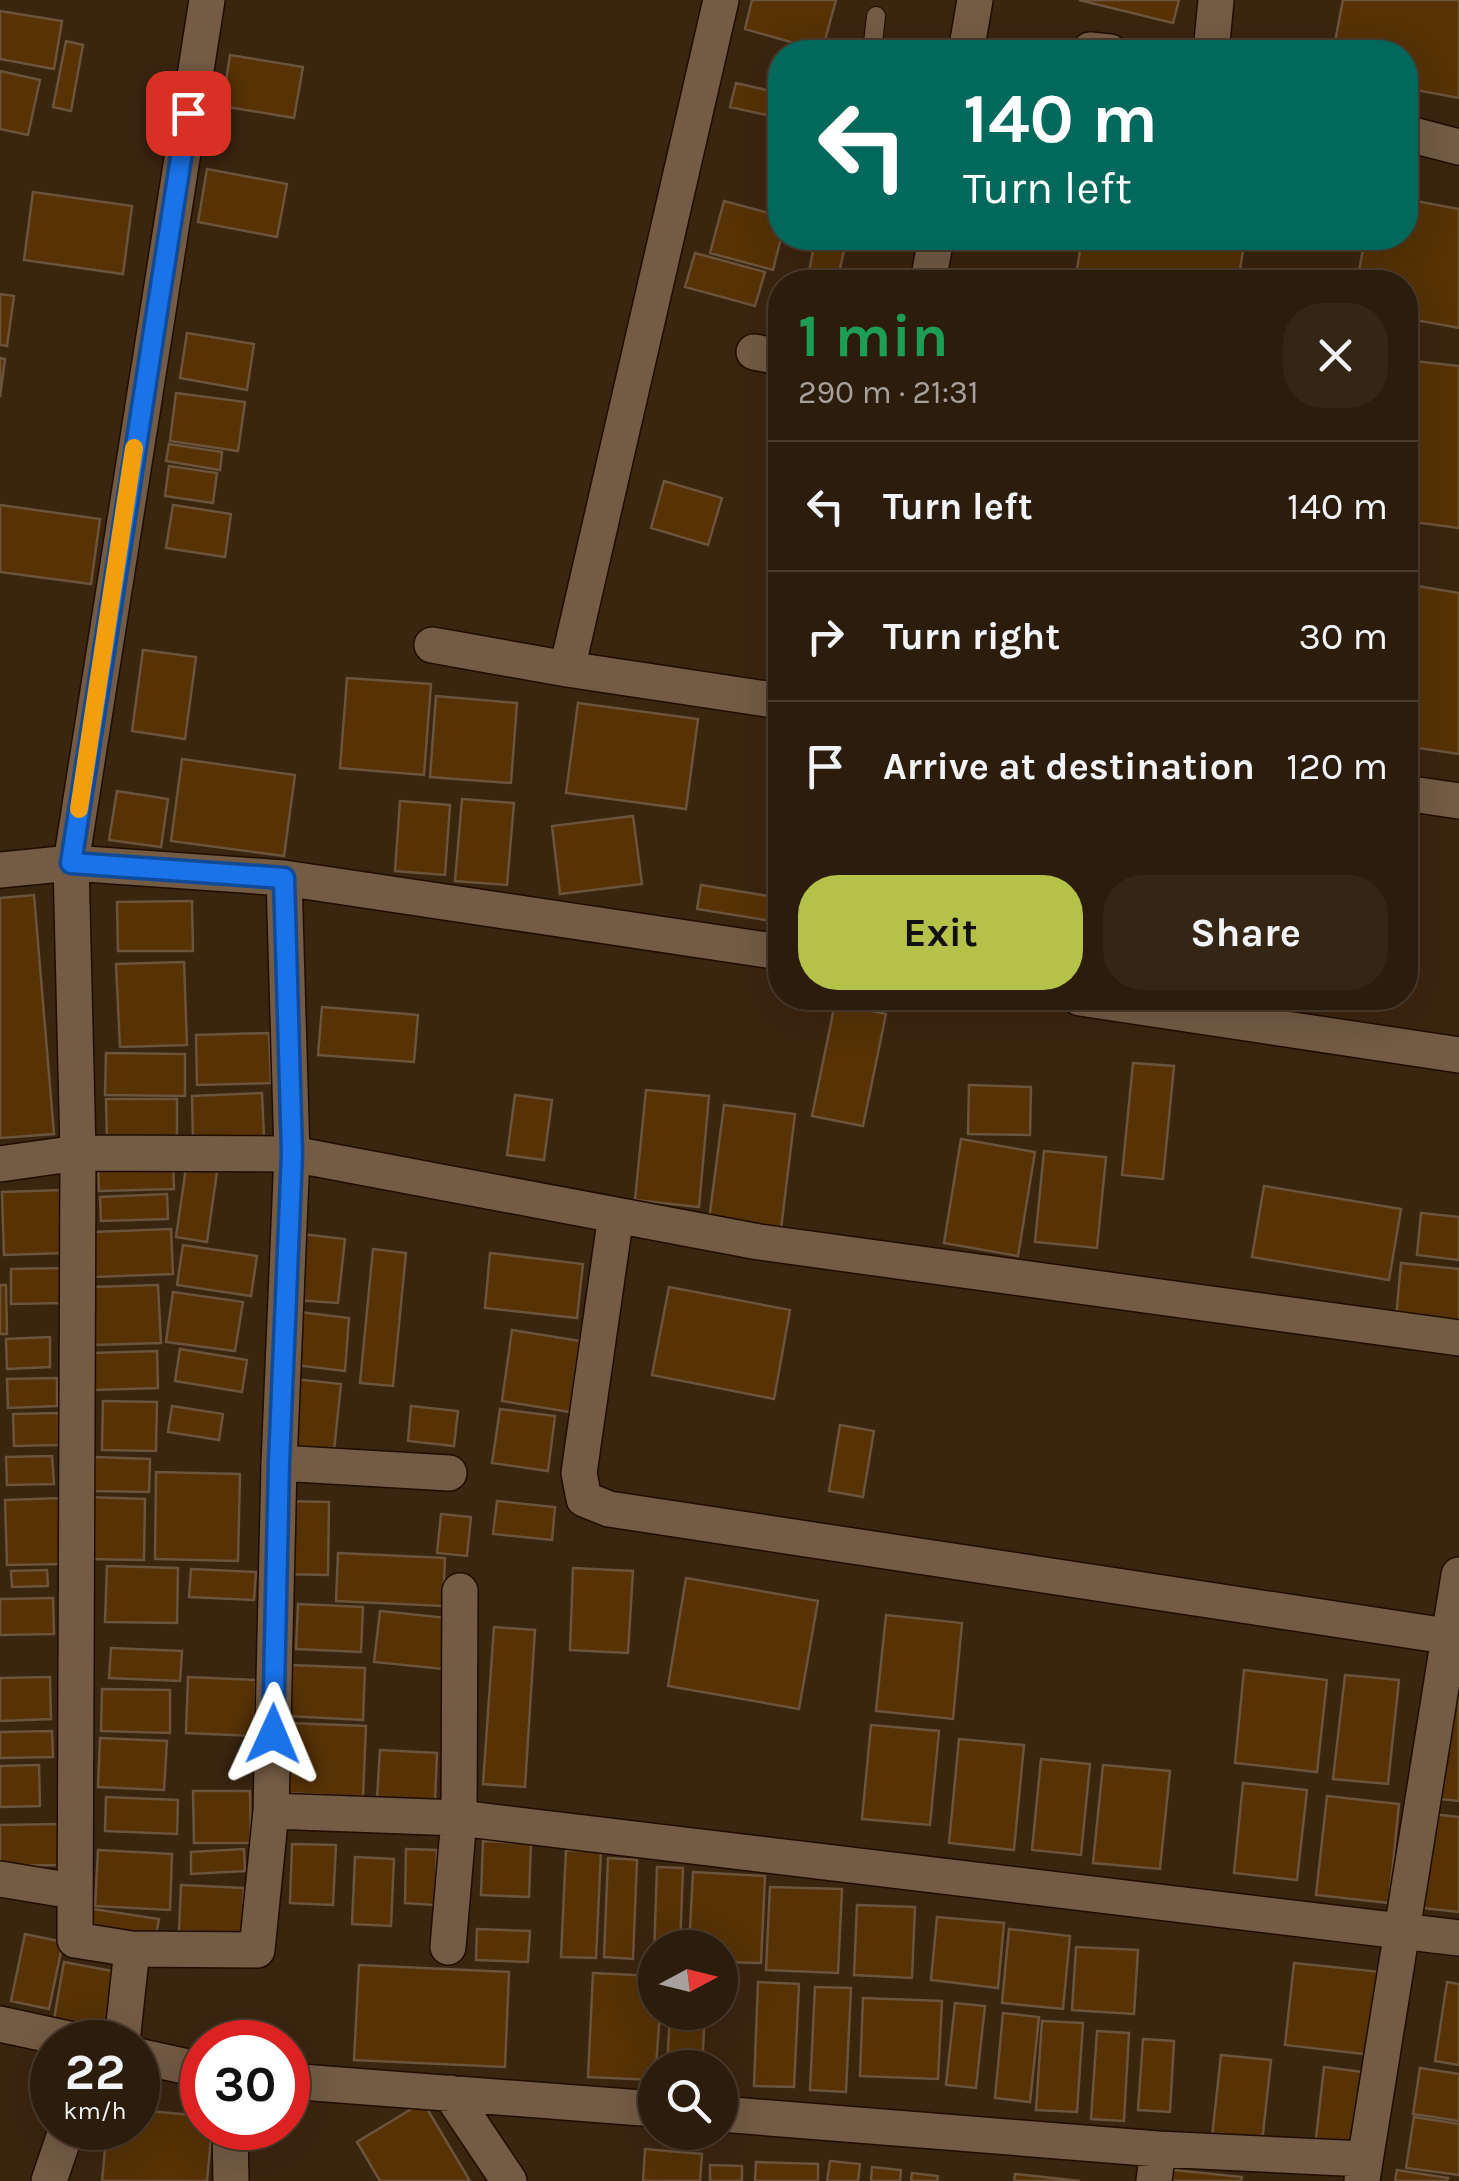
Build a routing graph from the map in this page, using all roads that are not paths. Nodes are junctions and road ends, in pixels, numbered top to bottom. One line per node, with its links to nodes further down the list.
1 (206, 0): 16 (street)
2 (721, 0): 12 (street)
3 (975, 0): 7 (street)
4 (1216, 0): 8 (street)
5 (876, 16): 6 (lane)
6 (873, 40)
7 (968, 40)
8 (1211, 40)
9 (1418, 136): 10 (street)
10 (1459, 147)
11 (432, 646): 12 (street)
12 (567, 669): 13 (street)
13 (768, 699)
14 (1418, 795): 15 (street)
15 (1459, 801)
16 (71, 863): 17 (street); 18 (street); 22 (street)
17 (0, 870)
18 (284, 878): 19 (street); 23 (street)
19 (768, 950)
20 (1160, 1010): 21 (street)
21 (1459, 1055)
22 (78, 1152): 23 (street); 24 (street); 35 (street)
23 (292, 1154): 25 (street); 27 (street)
24 (0, 1164)
25 (616, 1215): 26 (street); 31 (street)
26 (1459, 1338)
27 (279, 1463): 28 (street); 32 (street)
28 (449, 1472)
29 (1459, 1575): 31 (street)
30 (460, 1591): 33 (street)
31 (1454, 1637): 36 (street)
32 (271, 1812): 33 (street); 39 (street)
33 (459, 1818): 36 (street); 38 (street)
34 (0, 1880): 35 (street)
35 (73, 1891): 39 (street)
36 (1402, 1930): 37 (street); 50 (street)
37 (1459, 1938)
38 (448, 1946)
39 (132, 1949): 40 (street)
40 (124, 2020)
41 (0, 2024): 42 (street)
42 (30, 2031)
43 (310, 2083): 44 (street)
44 (450, 2093): 45 (street); 53 (street)
45 (638, 2108)
46 (738, 2116): 49 (street)
47 (60, 2150): 51 (street)
48 (230, 2150): 52 (street)
49 (1156, 2165): 50 (street)
50 (1364, 2170)
51 (49, 2181)
52 (231, 2181)
53 (509, 2181)

